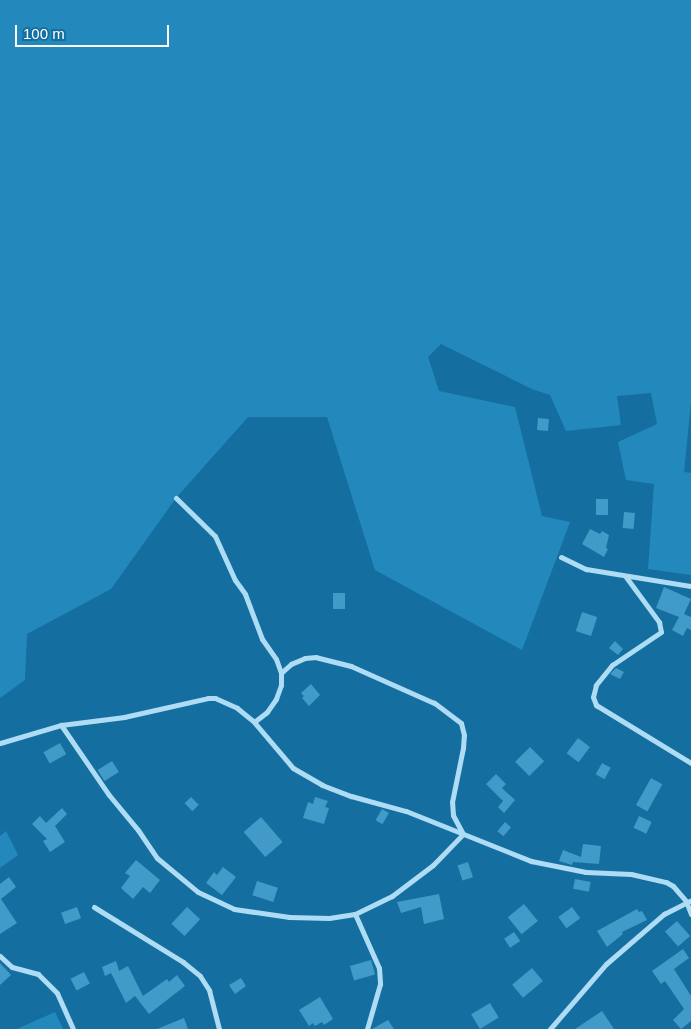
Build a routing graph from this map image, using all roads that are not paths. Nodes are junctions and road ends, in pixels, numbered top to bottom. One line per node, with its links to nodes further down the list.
1 (176, 498): 5 (street)
2 (561, 557): 3 (street)
3 (626, 577): 4 (street); 9 (street)
4 (691, 586)
5 (281, 673): 6 (street); 10 (street)
6 (254, 722): 7 (street); 10 (street)
7 (61, 725): 8 (street); 13 (street)
8 (0, 743)
9 (691, 763)
10 (463, 834): 11 (street); 13 (street)
11 (688, 900): 14 (street); 19 (street)
12 (94, 907): 17 (street)
13 (355, 914): 18 (street)
14 (691, 914)
15 (0, 956): 16 (street)
16 (73, 1029)
17 (219, 1029)
18 (367, 1029)
19 (550, 1029)

